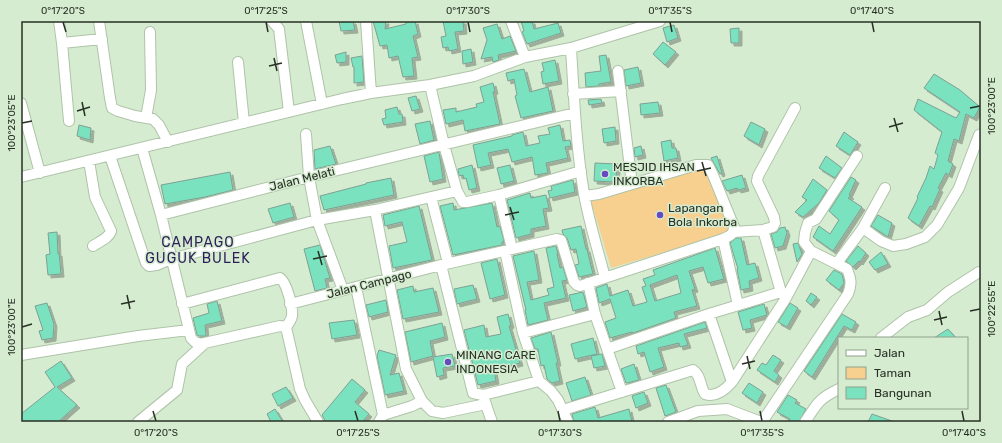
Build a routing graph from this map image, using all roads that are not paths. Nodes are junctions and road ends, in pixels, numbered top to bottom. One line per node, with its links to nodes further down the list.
1 (59, 21): 10 (street)
2 (99, 21): 9 (street)
3 (272, 21): 22 (street)
4 (306, 21): 20 (street)
5 (366, 21): 17 (street)
6 (511, 21): 12 (street)
7 (660, 21): 11 (street)
8 (150, 32): 24 (street)
9 (102, 39): 10 (street); 24 (street)
10 (62, 43): 25 (street)
11 (571, 48): 12 (street); 18 (street)
12 (525, 57): 15 (street)
13 (238, 62): 26 (street)
14 (618, 71): 16 (street)
15 (430, 85): 17 (street); 30 (street)
16 (621, 91): 18 (street); 39 (street)
17 (372, 93): 20 (street)
18 (573, 94): 23 (street)
19 (21, 103): 36 (street)
20 (322, 104): 22 (street)
21 (795, 108): 49 (street)
22 (289, 112): 26 (street)
23 (575, 113): 30 (street, Jalan Melati); 35 (street)
24 (146, 118): 29 (street)
25 (69, 121)
26 (244, 123): 29 (street)
27 (306, 134): 38 (street)
28 (981, 134): 48 (street)
29 (168, 142): 31 (street)
30 (444, 145): 38 (street, Jalan Melati); 41 (street)
31 (142, 148): 32 (street); 46 (street)
32 (110, 156): 34 (street); 55 (street)
33 (857, 156): 54 (street)
34 (89, 161): 36 (street); 52 (street)
35 (581, 171): 42 (street); 43 (street)
36 (40, 173): 37 (street)
37 (21, 177)
38 (309, 177): 46 (street, Jalan Melati); 47 (street)
39 (632, 184): 43 (street); 50 (street)
40 (885, 188): 48 (street)
41 (457, 191): 42 (street); 44 (street)
42 (499, 195): 53 (street)
43 (585, 196): 59 (street)
44 (431, 197): 45 (street); 57 (street)
45 (375, 210): 47 (street); 60 (street)
46 (161, 215): 55 (street)
47 (317, 220): 55 (street); 63 (street)
48 (863, 228): 56 (street)
49 (763, 230): 50 (street); 64 (street)
50 (734, 232): 51 (street)
51 (723, 239): 59 (street); 67 (street)
52 (93, 246)
53 (508, 250): 57 (street, Jalan Campago); 61 (street, Jalan Campago); 72 (street)
54 (811, 251): 56 (street); 64 (street)
55 (171, 259): 65 (street)
56 (837, 263): 90 (street)
57 (444, 264): 60 (street, Jalan Campago); 81 (street)
58 (980, 272): 73 (street)
59 (605, 278): 61 (street)
60 (388, 279): 62 (street, Jalan Campago); 82 (street)
61 (588, 283): 68 (street)
62 (356, 287): 63 (street, Jalan Campago); 84 (street)
63 (343, 290): 66 (street, Jalan Campago)
64 (783, 295): 67 (street); 78 (street)
65 (182, 304): 66 (street); 71 (street)
66 (290, 304): 70 (street)
67 (738, 305): 69 (street)
68 (595, 314): 72 (street); 75 (street)
69 (709, 314): 75 (street); 78 (street)
70 (286, 327): 74 (street); 86 (street)
71 (189, 330): 74 (street); 76 (street)
72 (523, 333): 77 (street)
73 (882, 337)
74 (205, 343): 85 (street)
75 (607, 349): 80 (street)
76 (21, 354)
77 (539, 381): 81 (street); 83 (street)
78 (732, 382): 80 (street)
79 (838, 389): 91 (street)
80 (622, 392): 83 (street)
81 (484, 400): 82 (street); 87 (street)
82 (422, 402): 84 (street)
83 (563, 410): 88 (street)
84 (381, 419)
85 (138, 422)
86 (318, 422)
87 (492, 422)
88 (568, 422)
89 (668, 422): 90 (street)
90 (762, 422)
91 (805, 422)

